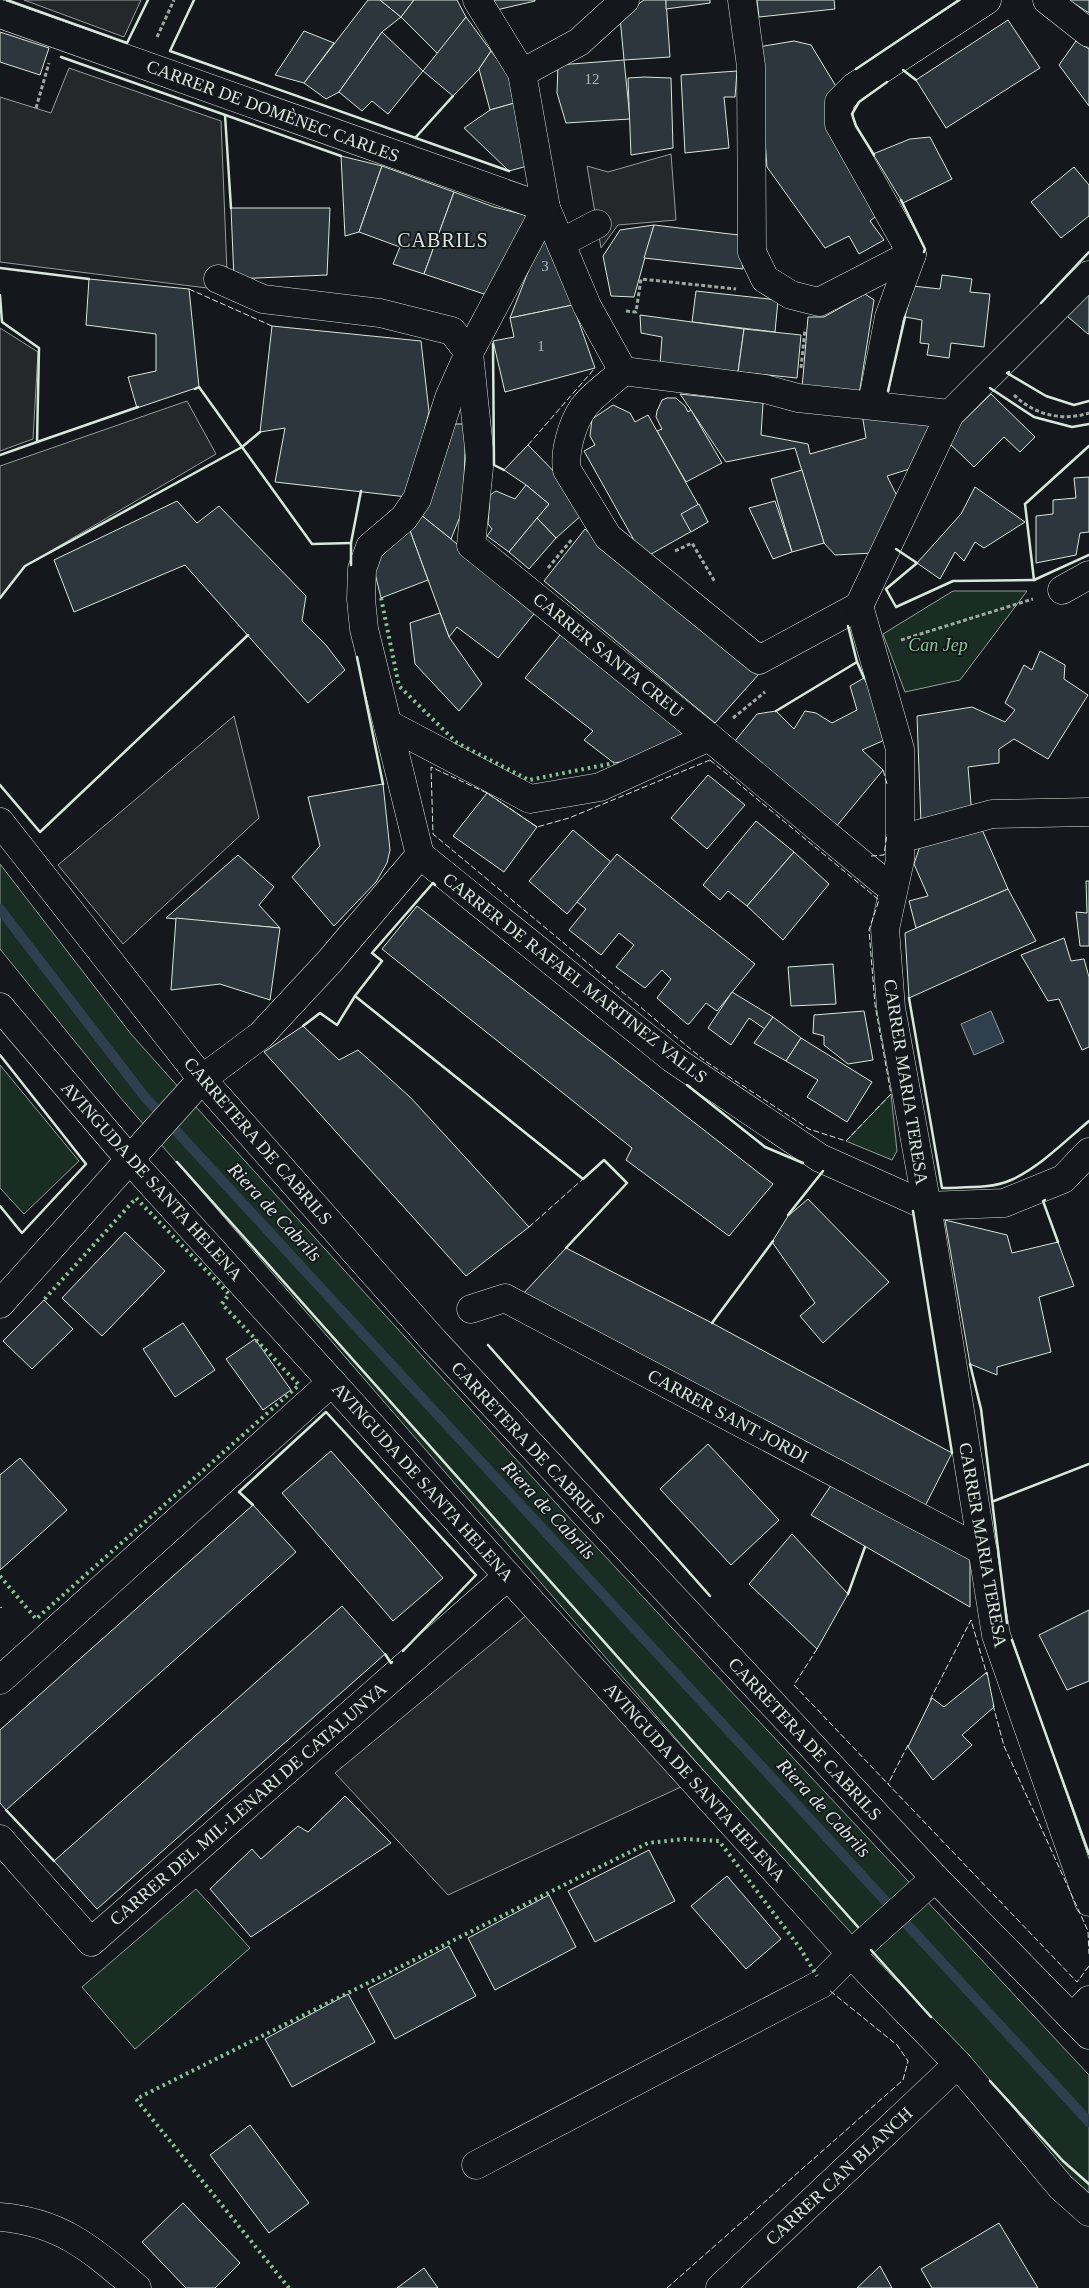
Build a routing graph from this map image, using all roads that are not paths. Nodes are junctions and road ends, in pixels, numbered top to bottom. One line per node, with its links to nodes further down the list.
1 (477, 0): 8 (street)
2 (625, 0): 8 (street)
3 (742, 0): 12 (street)
4 (987, 0): 12 (street)
5 (1046, 0): 7 (street)
6 (0, 14): 9 (street, CARRER DE DOMÈNEC CARLES)
7 (1089, 33)
8 (522, 73): 9 (street)
9 (546, 208): 11 (street); 15 (street)
10 (597, 224): 11 (street)
11 (561, 243): 16 (street)
12 (912, 254): 17 (street)
13 (1089, 275): 18 (street)
14 (218, 279): 15 (street)
15 (468, 353): 22 (street); 23 (street, CARRER SANTA CREU)
16 (623, 371): 17 (street); 21 (street)
17 (872, 404): 18 (street)
18 (950, 414): 21 (street)
19 (1089, 575): 20 (street)
20 (1062, 590)
21 (859, 606): 26 (street, CARRER MARIA TERESA)
22 (388, 724): 23 (street); 27 (street)
23 (709, 737): 28 (street, CARRER SANTA CREU)
24 (1089, 812): 26 (street)
25 (0, 822): 30 (street, CARRETERA DE CABRILS)
26 (900, 839): 28 (street, CARRER MARIA TERESA)
27 (420, 855): 30 (street); 33 (street, CARRER DE RAFAEL MARTINEZ VALLS)
28 (892, 889): 33 (street, CARRER MARIA TERESA)
29 (0, 1007): 31 (street, AVINGUDA DE SANTA HELENA)
30 (196, 1086): 31 (street); 41 (street, CARRETERA DE CABRILS)
31 (140, 1151): 34 (street); 36 (street, AVINGUDA DE SANTA HELENA)
32 (1089, 1152): 33 (street)
33 (927, 1206): 37 (street, CARRER MARIA TERESA)
34 (0, 1304)
35 (471, 1309): 37 (street, CARRER SANT JORDI)
36 (332, 1382): 38 (street, AVINGUDA DE SANTA HELENA); 39 (street)
37 (983, 1551): 42 (street, CARRER MARIA TERESA)
38 (508, 1576): 40 (street, CARRER DEL MIL·LENARI DE CATALUNYA); 43 (street, AVINGUDA DE SANTA HELENA)
39 (0, 1680)
40 (0, 1839)
41 (928, 1885): 43 (street); 44 (street, CARRETERA DE CABRILS)
42 (1089, 1902)
43 (858, 1947): 45 (street, AVINGUDA DE SANTA HELENA); 46 (street)
44 (1083, 2018)
45 (958, 2064): 47 (street, AVINGUDA DE SANTA HELENA); 50 (street, CARRER CAN BLANCH)
46 (476, 2165)
47 (1089, 2212)
48 (0, 2217): 49 (street)
49 (137, 2288)
50 (720, 2288)

